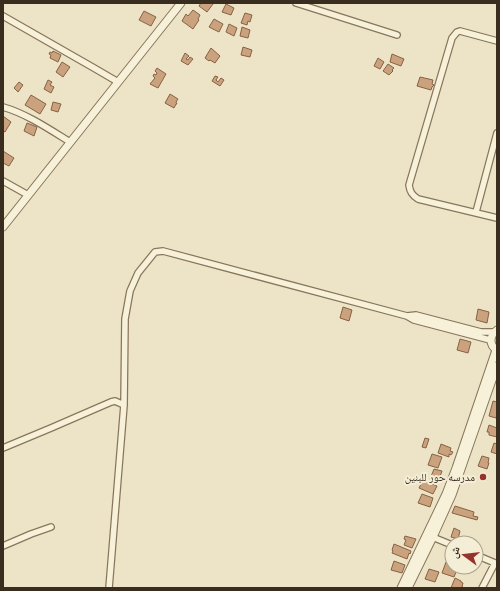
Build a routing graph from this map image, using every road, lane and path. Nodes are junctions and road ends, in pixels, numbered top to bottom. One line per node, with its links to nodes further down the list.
1 (181, 3): 6 (street)
2 (296, 3): 4 (street)
3 (3, 16): 6 (street)
4 (397, 35)
5 (497, 41): 12 (street)
6 (118, 82): 9 (street)
7 (3, 107): 9 (street)
8 (497, 133): 12 (street)
9 (70, 142): 11 (street)
10 (3, 181): 11 (street)
11 (28, 196): 14 (street)
12 (476, 212): 13 (street)
13 (497, 218)
14 (3, 227)
15 (407, 316): 16 (street); 17 (street); 20 (street)
16 (496, 331): 17 (street)
17 (490, 340): 18 (street)
18 (496, 350): 23 (street)
19 (497, 366): 23 (street)
20 (124, 405): 21 (street); 28 (street)
21 (3, 448)
22 (51, 527): 25 (street)
23 (430, 536): 24 (street); 29 (street); 30 (street)
24 (444, 542)
25 (3, 546)
26 (484, 558): 27 (street)
27 (496, 563): 31 (street)
28 (109, 588)
29 (401, 588)
30 (408, 588)
31 (482, 588)

